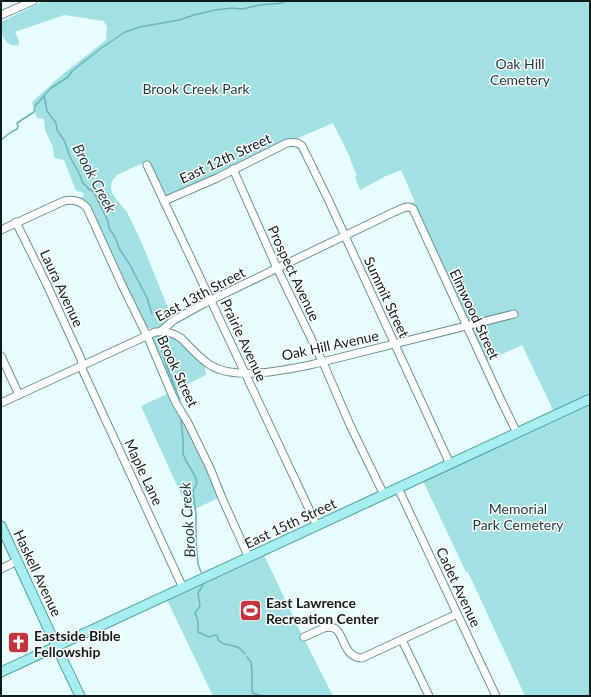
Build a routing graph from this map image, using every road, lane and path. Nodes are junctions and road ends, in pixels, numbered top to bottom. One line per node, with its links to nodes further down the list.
1 (33, 1): 2 (street)
2 (1, 15)
3 (298, 143): 5 (street, East 12th Street); 10 (street, Summit Street)
4 (147, 165): 6 (street, Prairie Avenue)
5 (233, 169): 6 (street, East 12th Street); 11 (street, Prospect Avenue)
6 (164, 201): 12 (street, Prairie Avenue)
7 (410, 207): 10 (street, East 13th Street); 14 (street, Elmwood Street)
8 (16, 222): 9 (street); 16 (street, Brook Street); 20 (street, Laura Avenue)
9 (1, 230)
10 (344, 237): 11 (street, East 13th Street); 17 (street, Summit Street)
11 (277, 268): 12 (street, East 13th Street); 19 (street, Prospect Avenue)
12 (210, 300): 15 (street, East 13th Street); 21 (street, Prairie Avenue)
13 (514, 314): 14 (street, Oak Hill Avenue)
14 (466, 326): 17 (street, Oak Hill Avenue); 25 (street, Elmwood Street)
15 (161, 331): 16 (street, East 13th Street); 21 (street, Oak Hill Avenue)
16 (147, 336): 20 (street, East 13th Street); 31 (street, Brook Street)
17 (394, 344): 19 (street, Oak Hill Avenue); 26 (street, Summit Street)
18 (1, 356): 22 (street)
19 (322, 362): 21 (street, Oak Hill Avenue); 28 (street, Prospect Avenue)
20 (82, 366): 22 (street, East 13th Street); 34 (street, Maple Lane)
21 (245, 373): 30 (street, Prairie Avenue)
22 (20, 395): 24 (street, East 13th Street)
23 (590, 399): 25 (main road, East 15th Street)
24 (1, 403)
25 (517, 433): 26 (main road, East 15th Street)
26 (450, 464): 27 (main road, East 15th Street)
27 (398, 488): 28 (main road, East 15th Street); 35 (street, Cadet Avenue)
28 (384, 495): 30 (main road, East 15th Street)
29 (1, 526): 32 (main road, Haskell Avenue)
30 (317, 526): 31 (main road, East 15th Street)
31 (249, 558): 34 (main road, East 15th Street)
32 (17, 561): 33 (street); 38 (main road, Haskell Avenue)
33 (1, 569)
34 (183, 588): 38 (main road, East 15th Street)
35 (457, 614): 37 (street); 42 (street, Cadet Avenue)
36 (304, 637): 37 (street)
37 (402, 640): 41 (street)
38 (56, 647): 39 (main road, East 15th Street); 40 (main road, Haskell Avenue)
39 (1, 672)
40 (80, 696)
41 (429, 696)
42 (496, 696)

